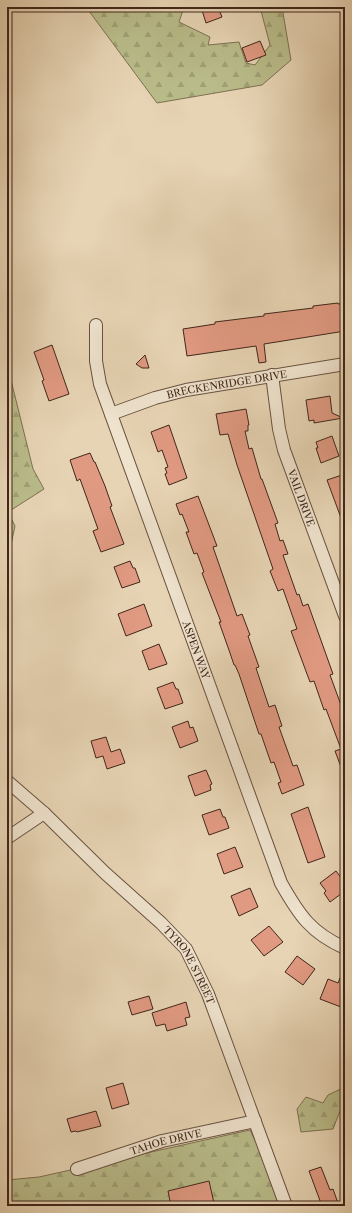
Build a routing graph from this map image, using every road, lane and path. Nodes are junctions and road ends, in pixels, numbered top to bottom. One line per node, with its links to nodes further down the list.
1 (96, 325): 4 (street, ASPEN WAY)
2 (345, 364): 3 (street, BRECKENRIDGE DRIVE)
3 (272, 375): 4 (street, BRECKENRIDGE DRIVE); 5 (street, VAIL DRIVE)
4 (111, 414): 9 (street, ASPEN WAY)
5 (345, 616)
6 (7, 781): 7 (street, TYRONE STREET)
7 (44, 813): 8 (street); 10 (street, TYRONE STREET)
8 (7, 838)
9 (345, 948)
10 (255, 1122): 11 (street, TAHOE DRIVE); 12 (street, TYRONE STREET)
11 (77, 1169)
12 (286, 1206)

